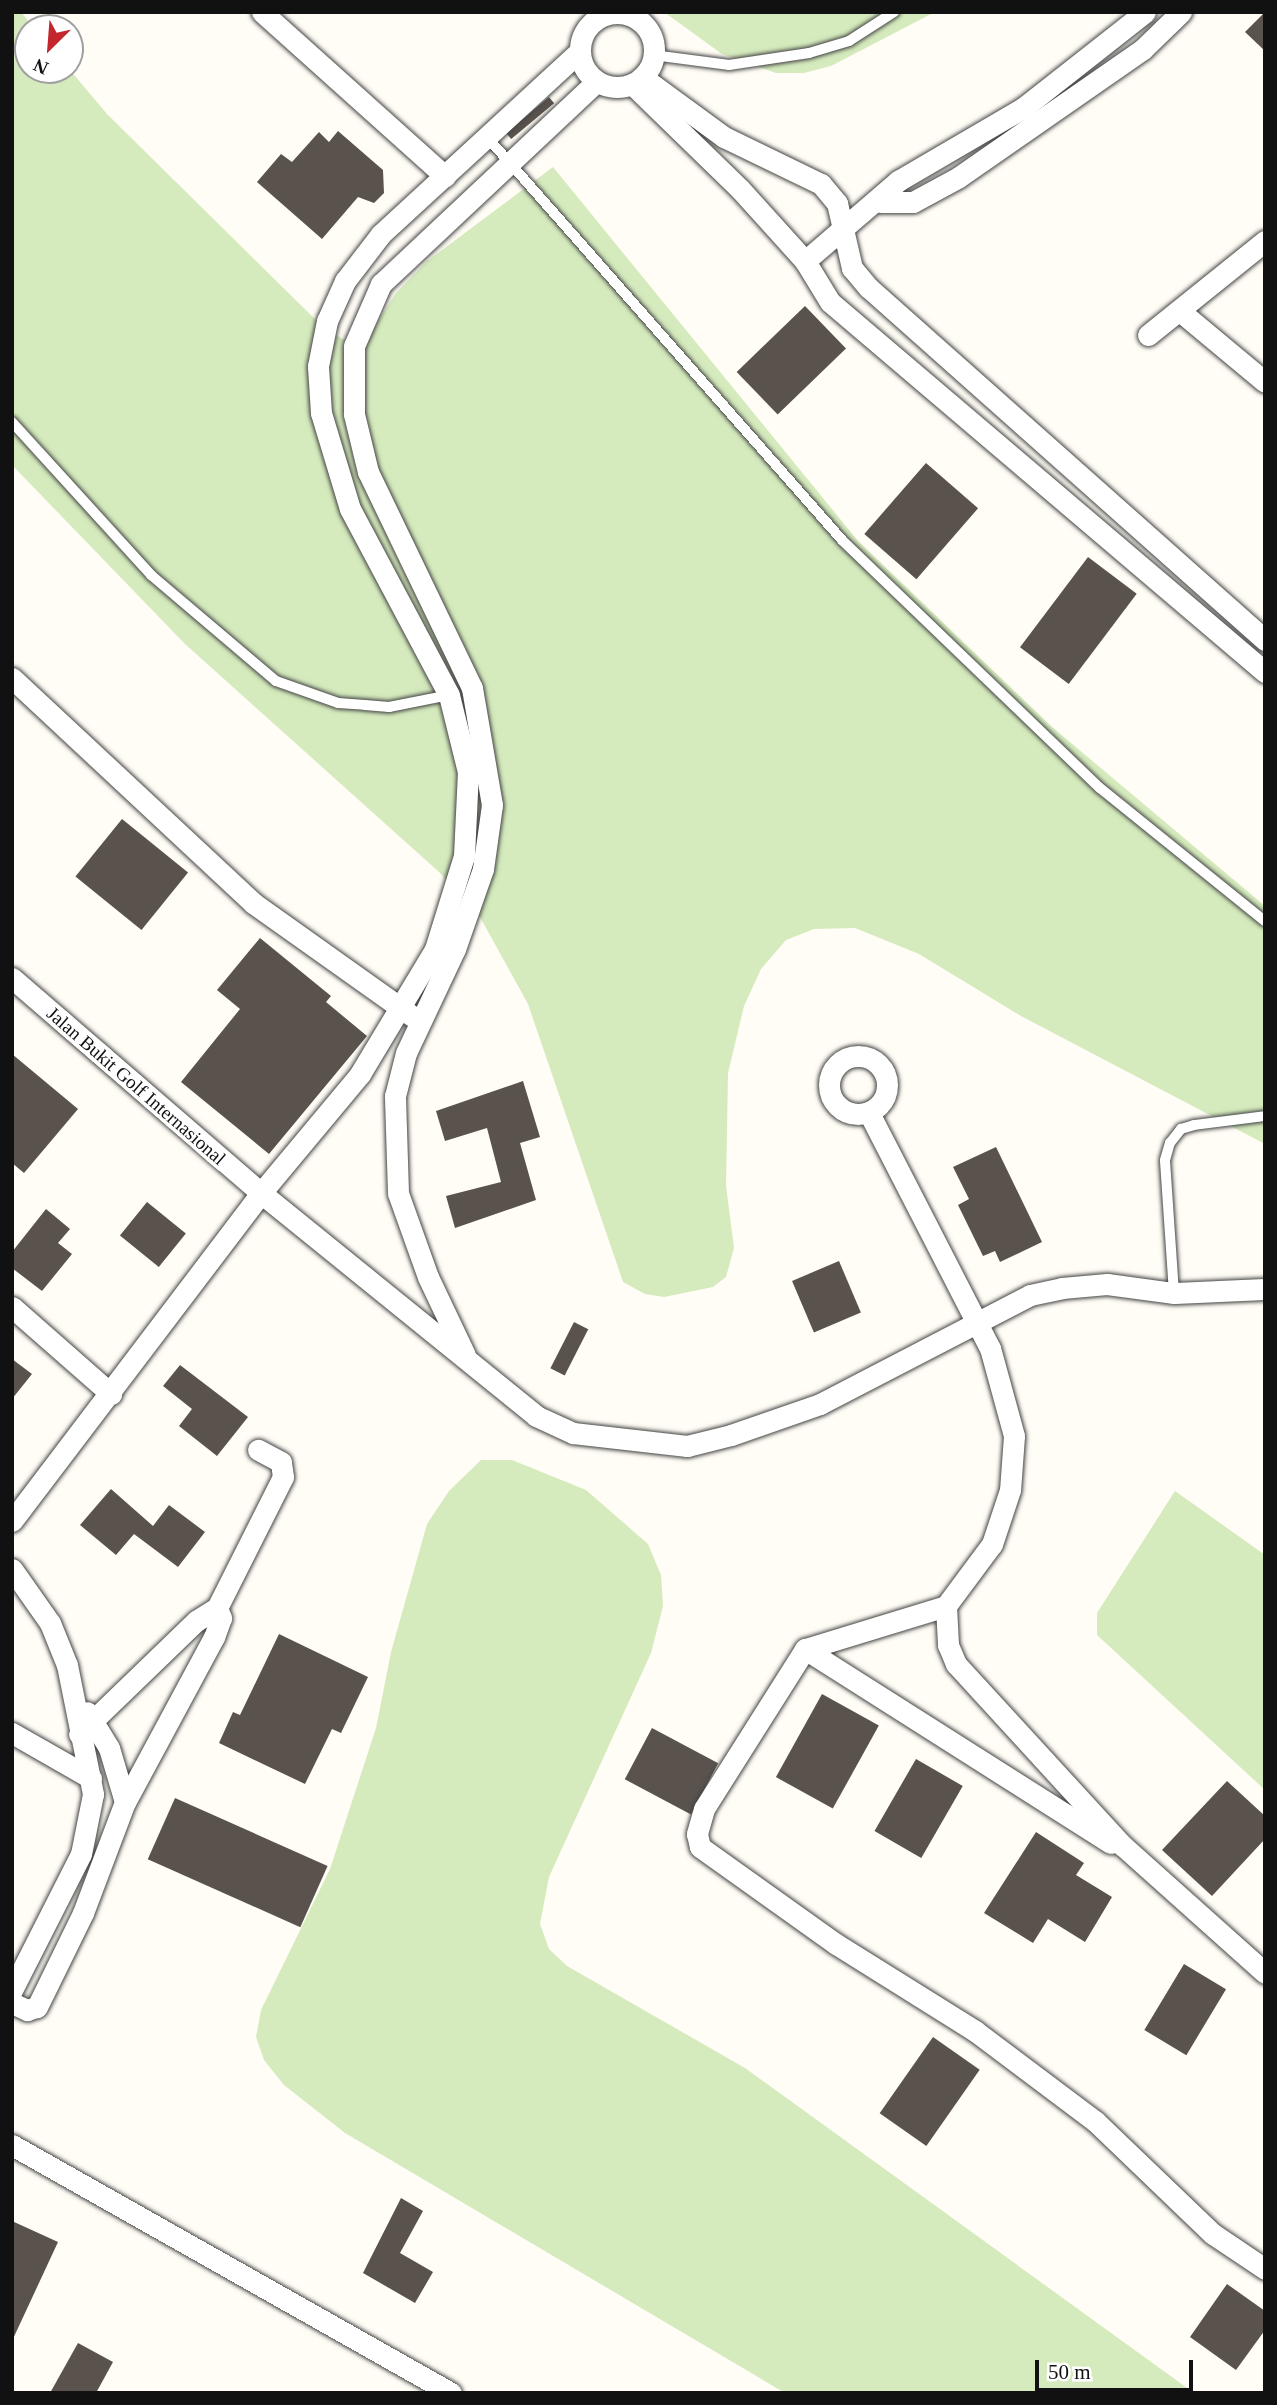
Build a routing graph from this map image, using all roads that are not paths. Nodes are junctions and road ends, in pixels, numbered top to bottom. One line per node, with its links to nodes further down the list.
1 (262, 12): 12 (street)
2 (894, 12): 7 (lane)
3 (1145, 12): 13 (street)
4 (1181, 12): 13 (street)
5 (590, 17): 6 (street); 7 (street)
6 (579, 52): 8 (street); 10 (street)
7 (653, 55): 9 (street)
8 (597, 81): 9 (street); 11 (street)
9 (637, 81): 14 (street); 16 (street)
10 (487, 137): 11 (lane); 12 (street)
11 (509, 164): 24 (street); 26 (lane)
12 (445, 176): 25 (street)
13 (880, 202): 14 (street)
14 (845, 224): 16 (street); 21 (street)
15 (1265, 242): 17 (street)
16 (805, 261): 22 (street)
17 (1181, 312): 18 (street); 19 (street)
18 (1148, 335)
19 (1265, 382)
20 (12, 422): 25 (lane)
21 (1265, 640)
22 (1265, 671)
23 (12, 678): 28 (street)
24 (472, 688): 25 (lane); 28 (street)
25 (449, 695): 28 (street)
26 (1265, 921)
27 (12, 978): 31 (street, Jalan Bukit Golf Internasional)
28 (411, 1015): 31 (street); 36 (street)
29 (869, 1113): 35 (street)
30 (1265, 1116): 33 (lane)
31 (261, 1193): 36 (street, Jalan Bukit Golf Internasional); 37 (street)
32 (1265, 1289): 33 (street, Jalan Bukit Golf Internasional)
33 (1174, 1293): 35 (street, Jalan Bukit Golf Internasional)
34 (12, 1307): 37 (street)
35 (979, 1321): 36 (street, Jalan Bukit Golf Internasional); 41 (street)
36 (467, 1360)
37 (111, 1394): 39 (street)
38 (258, 1450): 42 (street)
39 (12, 1521)
40 (12, 1569): 44 (street)
41 (946, 1606): 43 (street); 50 (street)
42 (216, 1608): 45 (street); 49 (street)
43 (805, 1649): 50 (street); 55 (street)
44 (79, 1703): 45 (street); 47 (street)
45 (95, 1720): 47 (street); 49 (street)
46 (12, 1733): 48 (street)
47 (79, 1734): 48 (street)
48 (91, 1778): 52 (street)
49 (125, 1802): 53 (street)
50 (1122, 1845): 51 (street)
51 (1265, 1973)
52 (12, 1990)
53 (12, 2003)
54 (12, 2145): 56 (street)
55 (1265, 2269)
56 (451, 2393)

